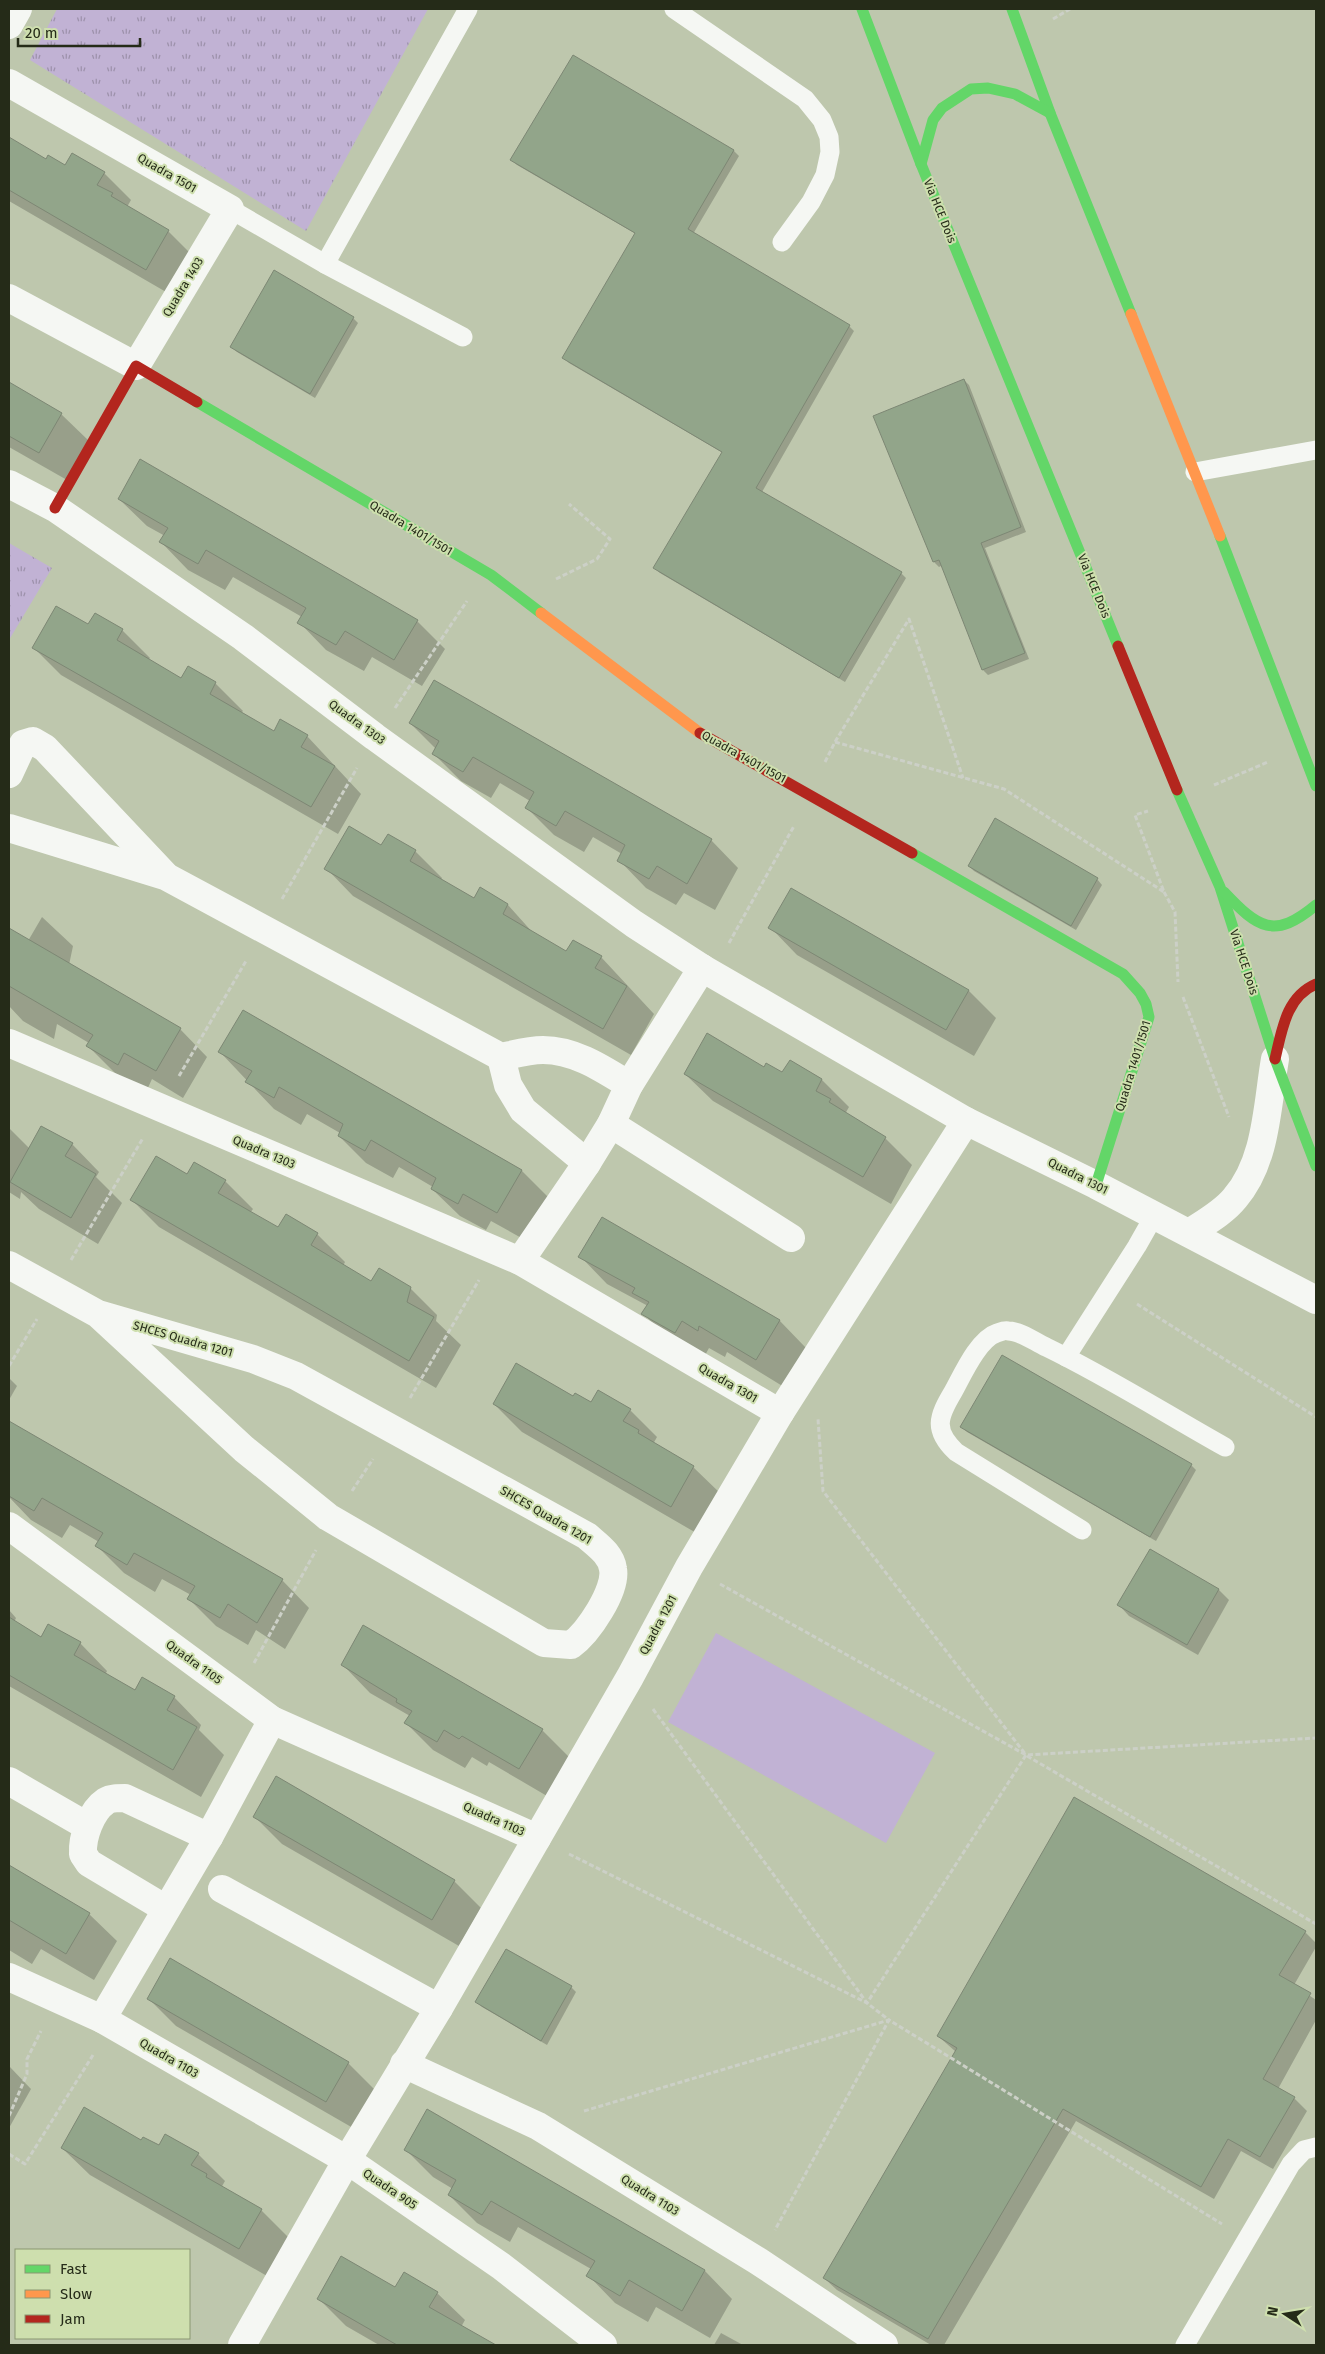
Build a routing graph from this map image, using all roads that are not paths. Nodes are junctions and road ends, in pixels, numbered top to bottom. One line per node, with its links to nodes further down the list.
1 (18, 9): 6 (street)
2 (468, 9): 12 (lane)
3 (674, 9): 11 (lane)
4 (1012, 9): 8 (main road)
5 (862, 10): 9 (main road, Via HCE Dois)
6 (9, 25)
7 (9, 83): 10 (street, Quadra 1501)
8 (1050, 113): 9 (main road); 17 (main road)
9 (921, 164): 24 (main road, Via HCE Dois)
10 (230, 210): 12 (lane, Quadra 1501); 15 (street, Quadra 1403)
11 (782, 242)
12 (325, 264): 14 (lane, Quadra 1501)
13 (9, 298): 15 (street)
14 (463, 337)
15 (136, 366): 19 (main road, Quadra 1403); 36 (main road, Quadra 1401/1501)
16 (1316, 450): 17 (lane)
17 (1196, 472): 21 (main road)
18 (9, 484): 19 (street, Quadra 1303)
19 (55, 508): 26 (street, Quadra 1303)
20 (9, 774): 23 (street)
21 (1316, 786)
22 (9, 828): 23 (street)
23 (165, 876): 29 (street)
24 (1220, 887): 25 (main road); 30 (main road, Via HCE Dois)
25 (1316, 905)
26 (706, 971): 31 (street); 32 (street, Quadra 1301)
27 (1316, 984): 30 (main road)
28 (9, 1043): 40 (street, Quadra 1303)
29 (501, 1057): 31 (street); 34 (street)
30 (1275, 1059): 35 (main road, Via HCE Dois); 38 (street)
31 (629, 1085): 33 (street)
32 (966, 1121): 36 (street, Quadra 1301); 45 (street)
33 (611, 1124): 34 (street); 39 (street)
34 (587, 1163): 40 (street)
35 (1316, 1166)
36 (1096, 1185): 37 (street, Quadra 1301)
37 (1154, 1216): 38 (street, Quadra 1301); 44 (lane)
38 (1188, 1233): 42 (street, Quadra 1301)
39 (791, 1238)
40 (508, 1256): 45 (street, Quadra 1301)
41 (9, 1265): 43 (street, SHCES Quadra 1201)
42 (1316, 1300)
43 (98, 1314): 43 (street, SHCES Quadra 1201)
44 (1066, 1357): 46 (lane); 48 (lane)
45 (780, 1413): 53 (street, Quadra 1201)
46 (1225, 1447)
47 (9, 1526): 49 (street, Quadra 1105)
48 (1082, 1530)
49 (272, 1720): 52 (street); 53 (street, Quadra 1103)
50 (9, 1781): 51 (street)
51 (87, 1826): 52 (street); 55 (street)
52 (209, 1837): 55 (street)
53 (537, 1838): 57 (street, Quadra 1103)
54 (222, 1889): 57 (street)
55 (166, 1909): 58 (street)
56 (9, 1977): 58 (street)
57 (439, 2008): 59 (street, Quadra 1103)
58 (107, 2022): 61 (street, Quadra 1103)
59 (404, 2064): 61 (street, Quadra 1103); 64 (street, Quadra 1103)
60 (1316, 2147): 65 (lane)
61 (347, 2160): 62 (street); 63 (street, Quadra 905)
62 (242, 2345)
63 (603, 2345)
64 (884, 2345)
65 (1185, 2345)

